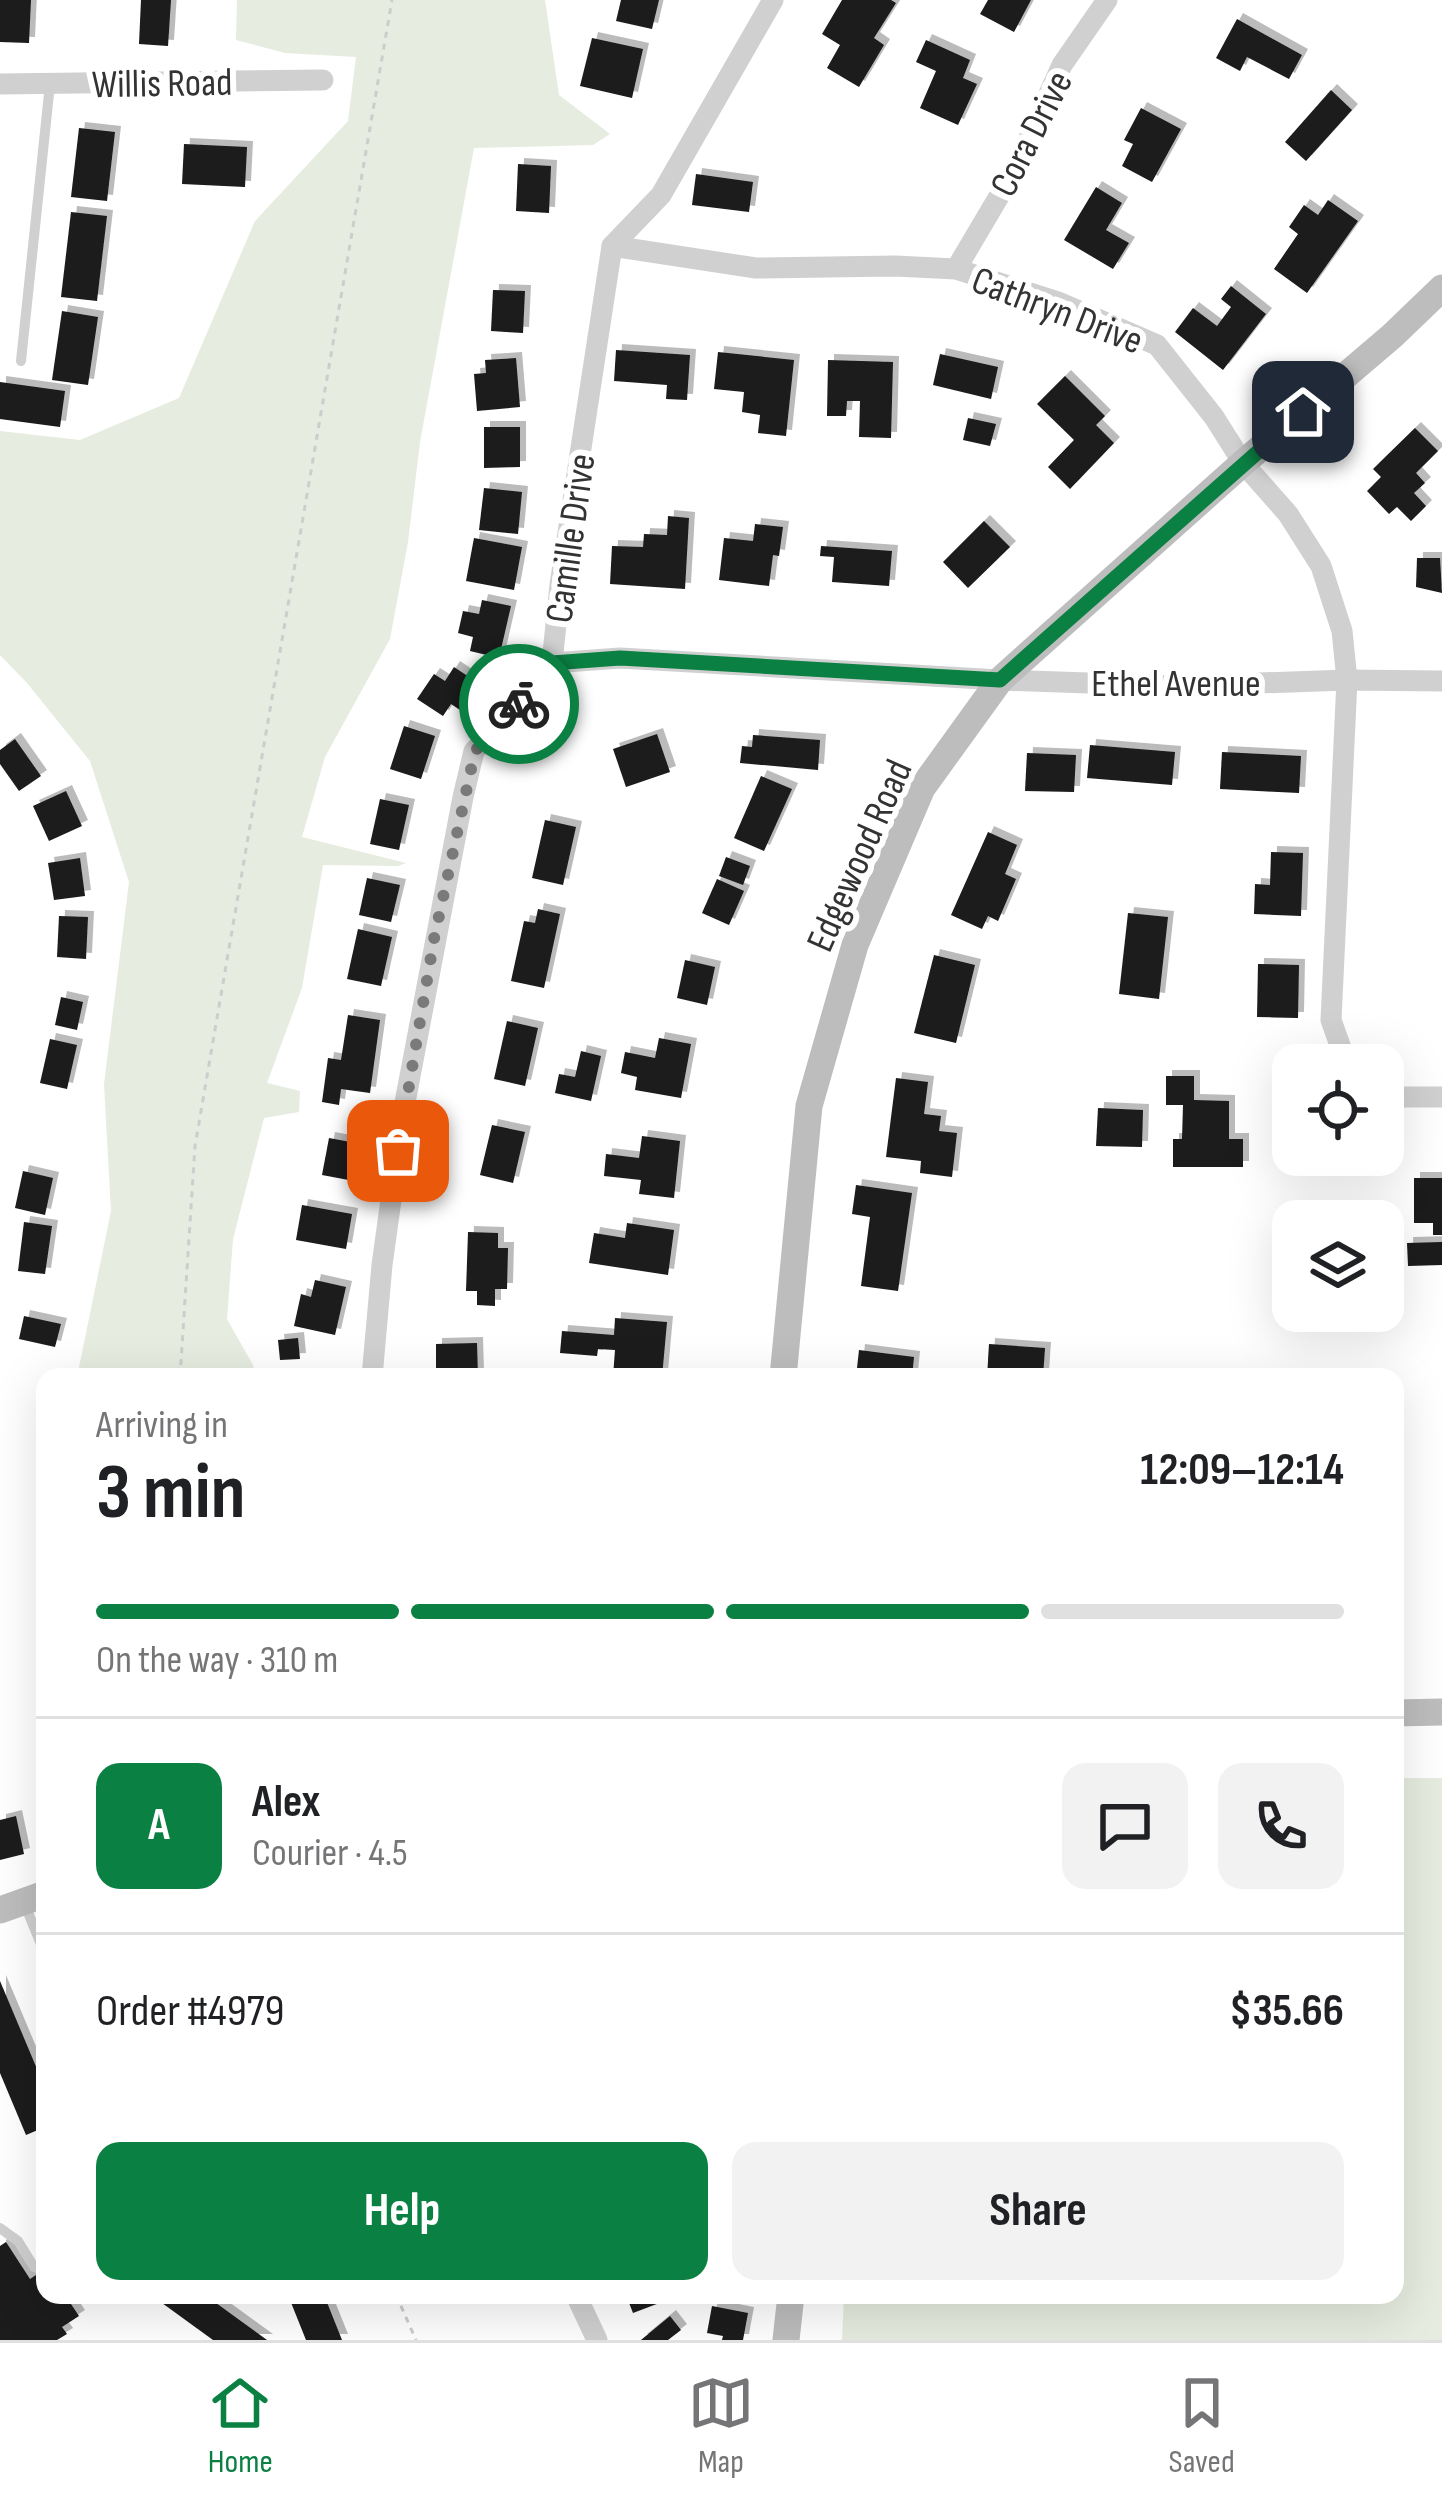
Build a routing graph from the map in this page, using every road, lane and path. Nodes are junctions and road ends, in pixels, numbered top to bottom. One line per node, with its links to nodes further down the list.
1 (392, 0): 19 (path)
2 (772, 0): 7 (street)
3 (1107, 0): 8 (street, Cora Drive)
4 (323, 80): 5 (street, Willis Road)
5 (50, 84): 6 (street, Willis Road); 10 (lane)
6 (0, 85)
7 (612, 246): 8 (street, Cathryn Drive); 12 (street, Camille Drive)
8 (956, 269): 11 (street, Cathryn Drive)
9 (1442, 288): 11 (street, Edgewood Road)
10 (21, 361)
11 (1243, 463): 13 (street, Edgewood Road); 14 (street, Cathryn Drive)
12 (552, 663): 13 (street, Ethel Avenue); 20 (street, Camille Drive)
13 (1000, 680): 14 (street, Ethel Avenue); 21 (street, Edgewood Road)
14 (1348, 680): 15 (street, Ethel Avenue); 16 (street, Cathryn Drive)
15 (1442, 681)
16 (1340, 1044)
17 (1404, 1097): 18 (street)
18 (1442, 1097)
19 (181, 1368)
20 (373, 1368)
21 (784, 1368)
22 (1442, 1712): 23 (street)
23 (1404, 1713)
24 (0, 2228): 25 (lane)
25 (34, 2267)
26 (400, 2304): 29 (path)
27 (580, 2304): 30 (street)
28 (790, 2304): 31 (street)
29 (416, 2340)
30 (597, 2340)
31 (786, 2340)

